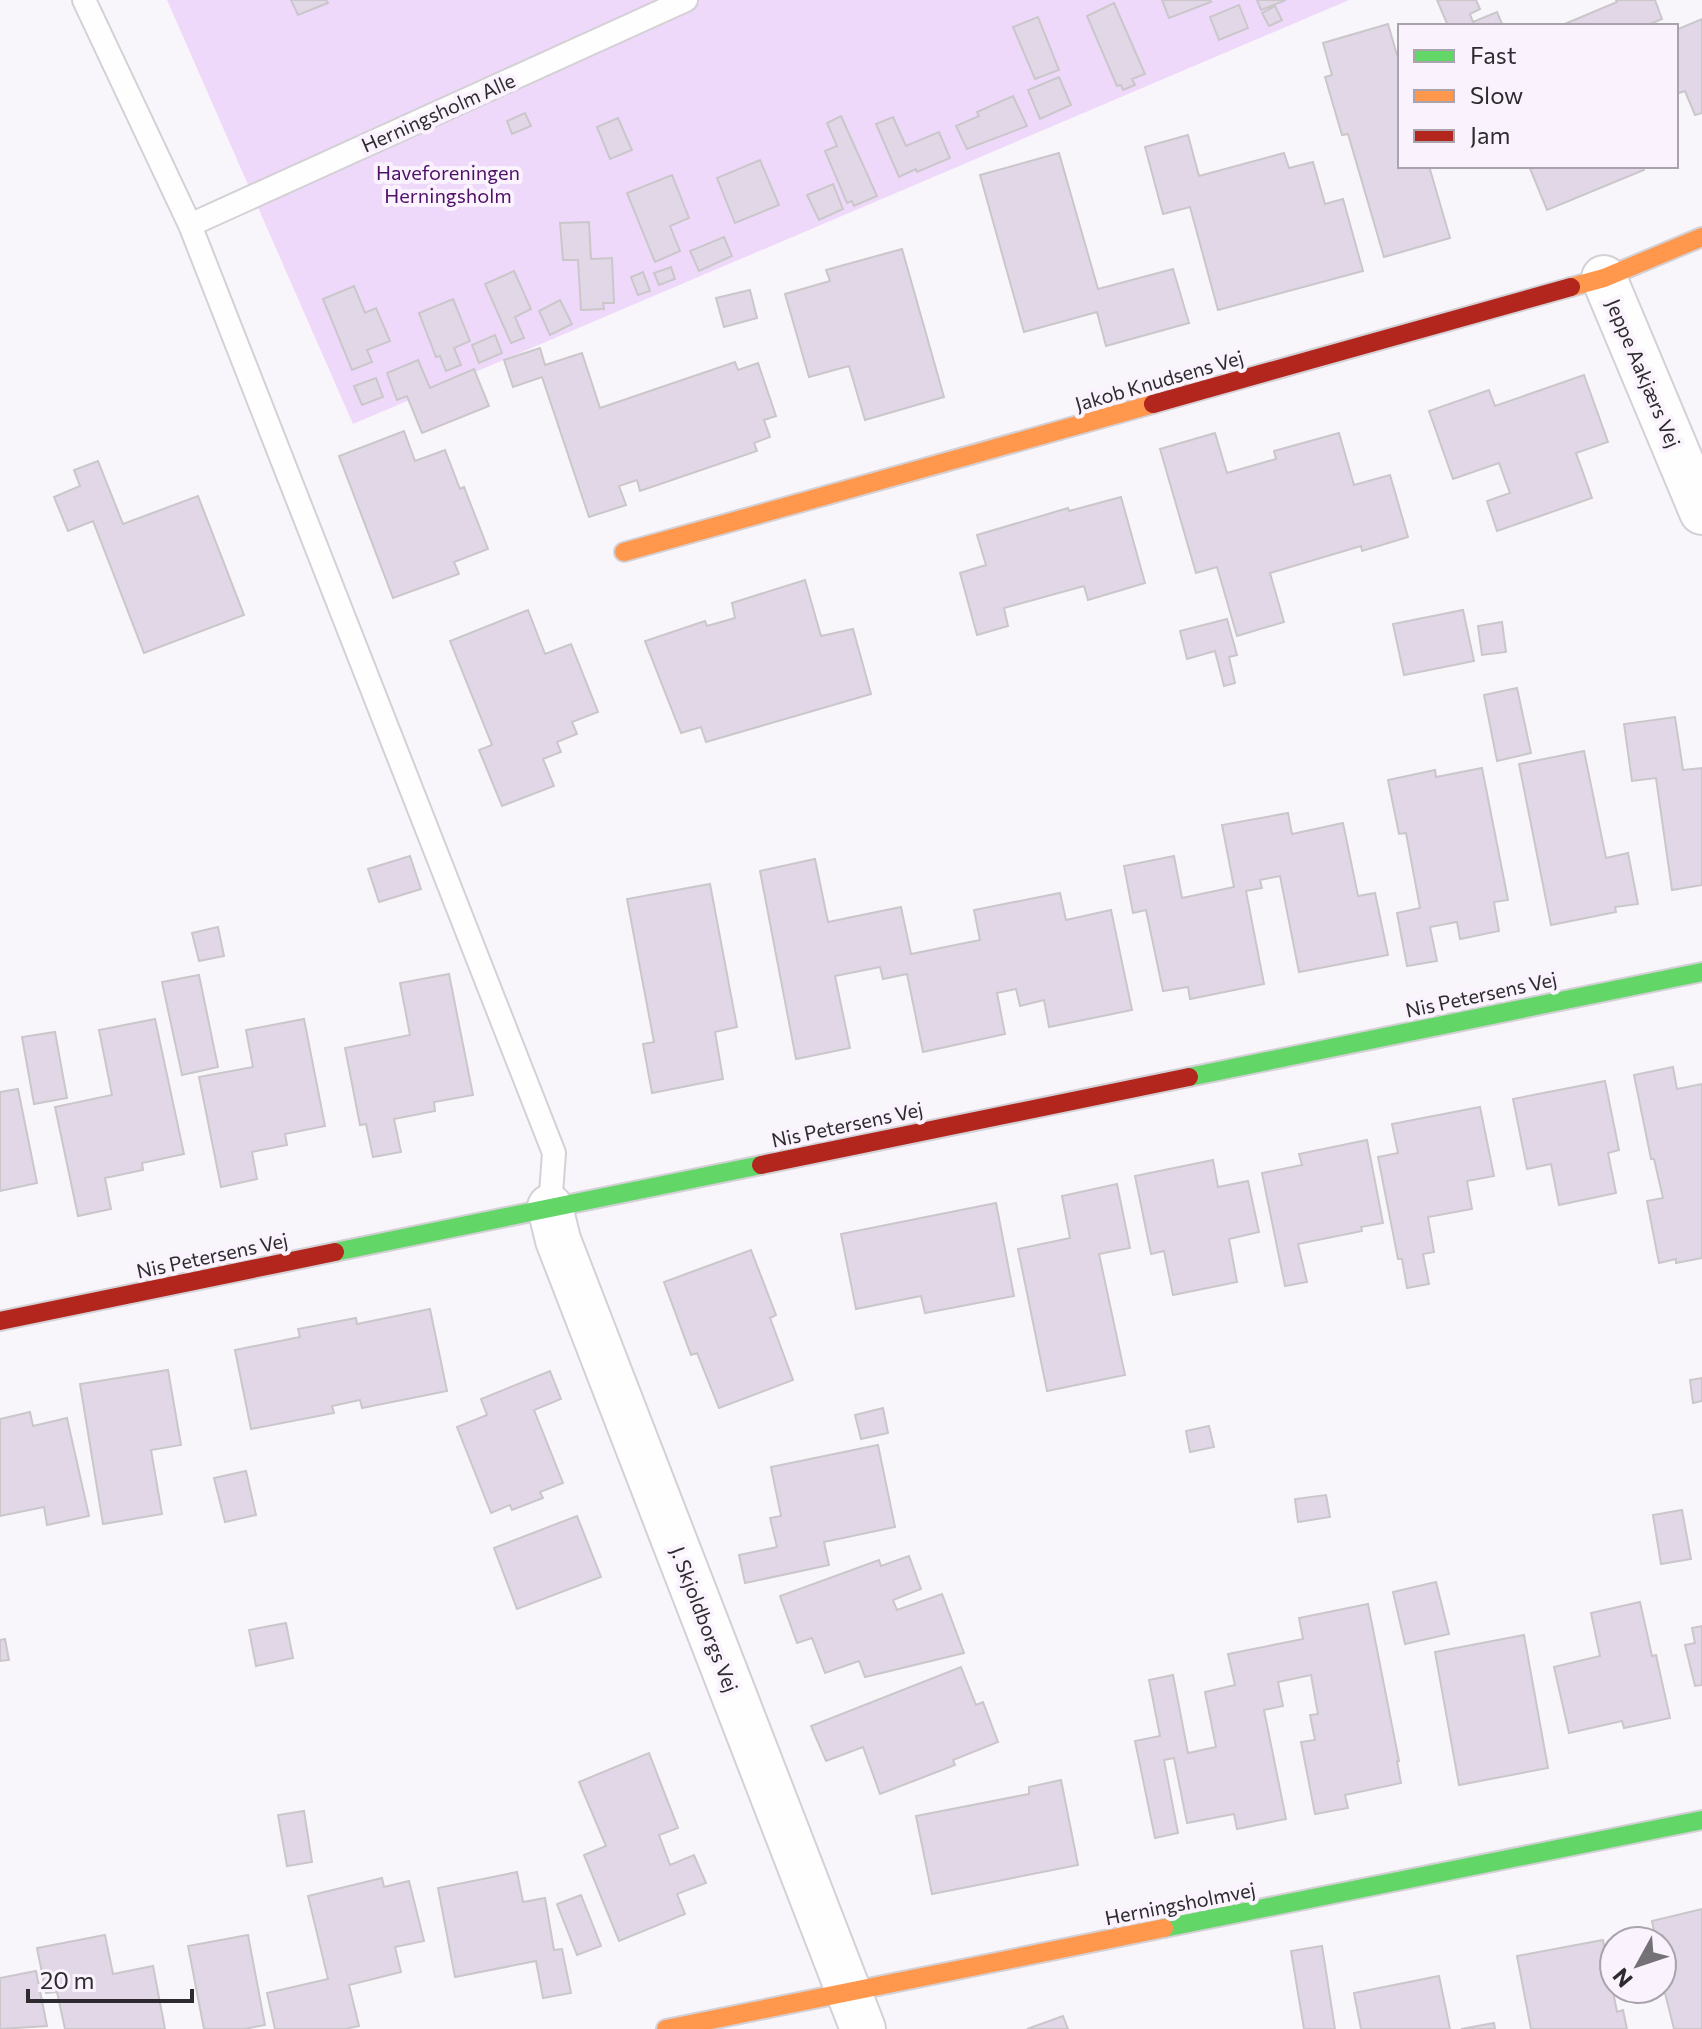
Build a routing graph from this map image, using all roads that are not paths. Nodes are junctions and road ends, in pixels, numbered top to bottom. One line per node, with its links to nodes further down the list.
1 (84, 0): 3 (lane)
2 (686, 0): 3 (lane, Herningsholm Alle)
3 (190, 225): 9 (lane)
4 (1702, 237): 5 (street, Jakob Knudsens Vej)
5 (1604, 278): 6 (street, Jeppe Aakjærs Vej); 7 (street, Jakob Knudsens Vej)
6 (1702, 512)
7 (624, 552)
8 (1702, 972): 9 (street, Nis Petersens Vej)
9 (550, 1207): 10 (street, Nis Petersens Vej); 12 (street, J. Skjoldborgs Vej)
10 (0, 1321)
11 (1702, 1820): 12 (street, Herningsholmvej)
12 (856, 2011): 13 (street, Herningsholmvej)
13 (666, 2029)

